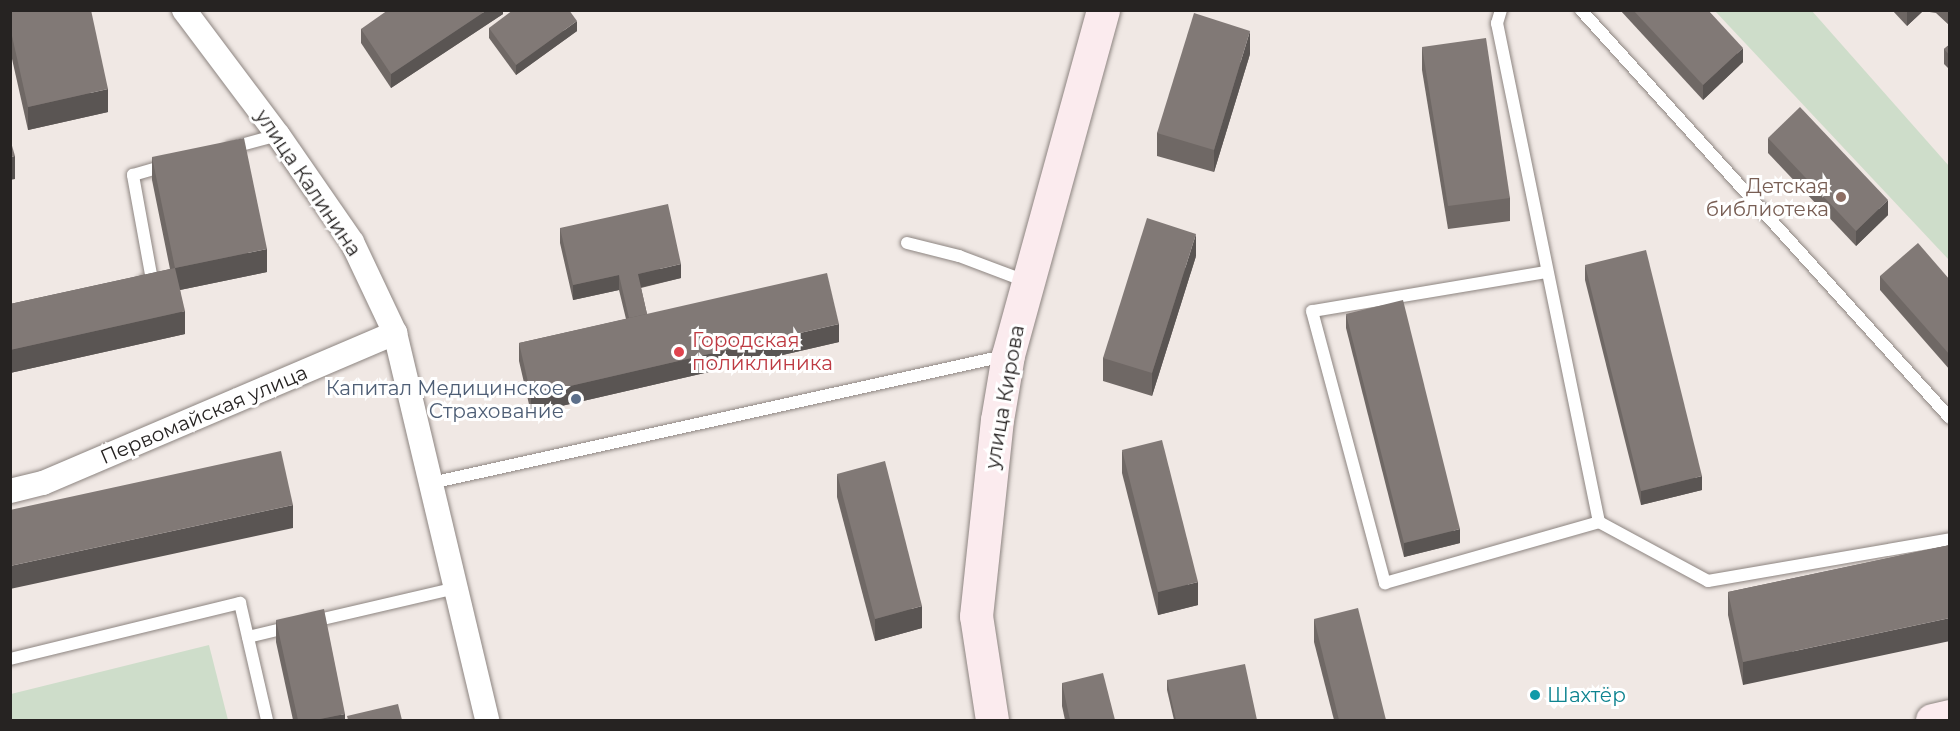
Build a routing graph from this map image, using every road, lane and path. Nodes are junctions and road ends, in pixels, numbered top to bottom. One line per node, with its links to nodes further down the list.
1 (184, 10): 5 (street, улица Калинина)
2 (1103, 10): 10 (main road, улица Кирова)
3 (1501, 10): 9 (lane)
4 (1581, 10): 14 (lane)
5 (278, 135): 6 (lane); 12 (street, улица Калинина)
6 (211, 153)
7 (178, 162): 11 (lane)
8 (907, 243): 10 (lane)
9 (1546, 272): 17 (lane); 17 (lane)
10 (1029, 282): 13 (main road, улица Кирова)
11 (130, 285)
12 (395, 333): 15 (street, улица Калинина); 16 (street, Первомайская улица)
13 (1008, 355): 15 (lane); 25 (main road, улица Кирова)
14 (1950, 418)
15 (432, 483): 19 (street, улица Калинина)
16 (10, 492)
17 (1599, 522): 18 (lane)
18 (1950, 539)
19 (456, 588): 20 (lane); 24 (street, улица Калинина)
20 (248, 637): 21 (lane); 23 (lane)
21 (10, 659)
22 (1950, 716): 26 (main road)
23 (267, 720)
24 (487, 720)
25 (992, 720)
26 (1932, 720)

